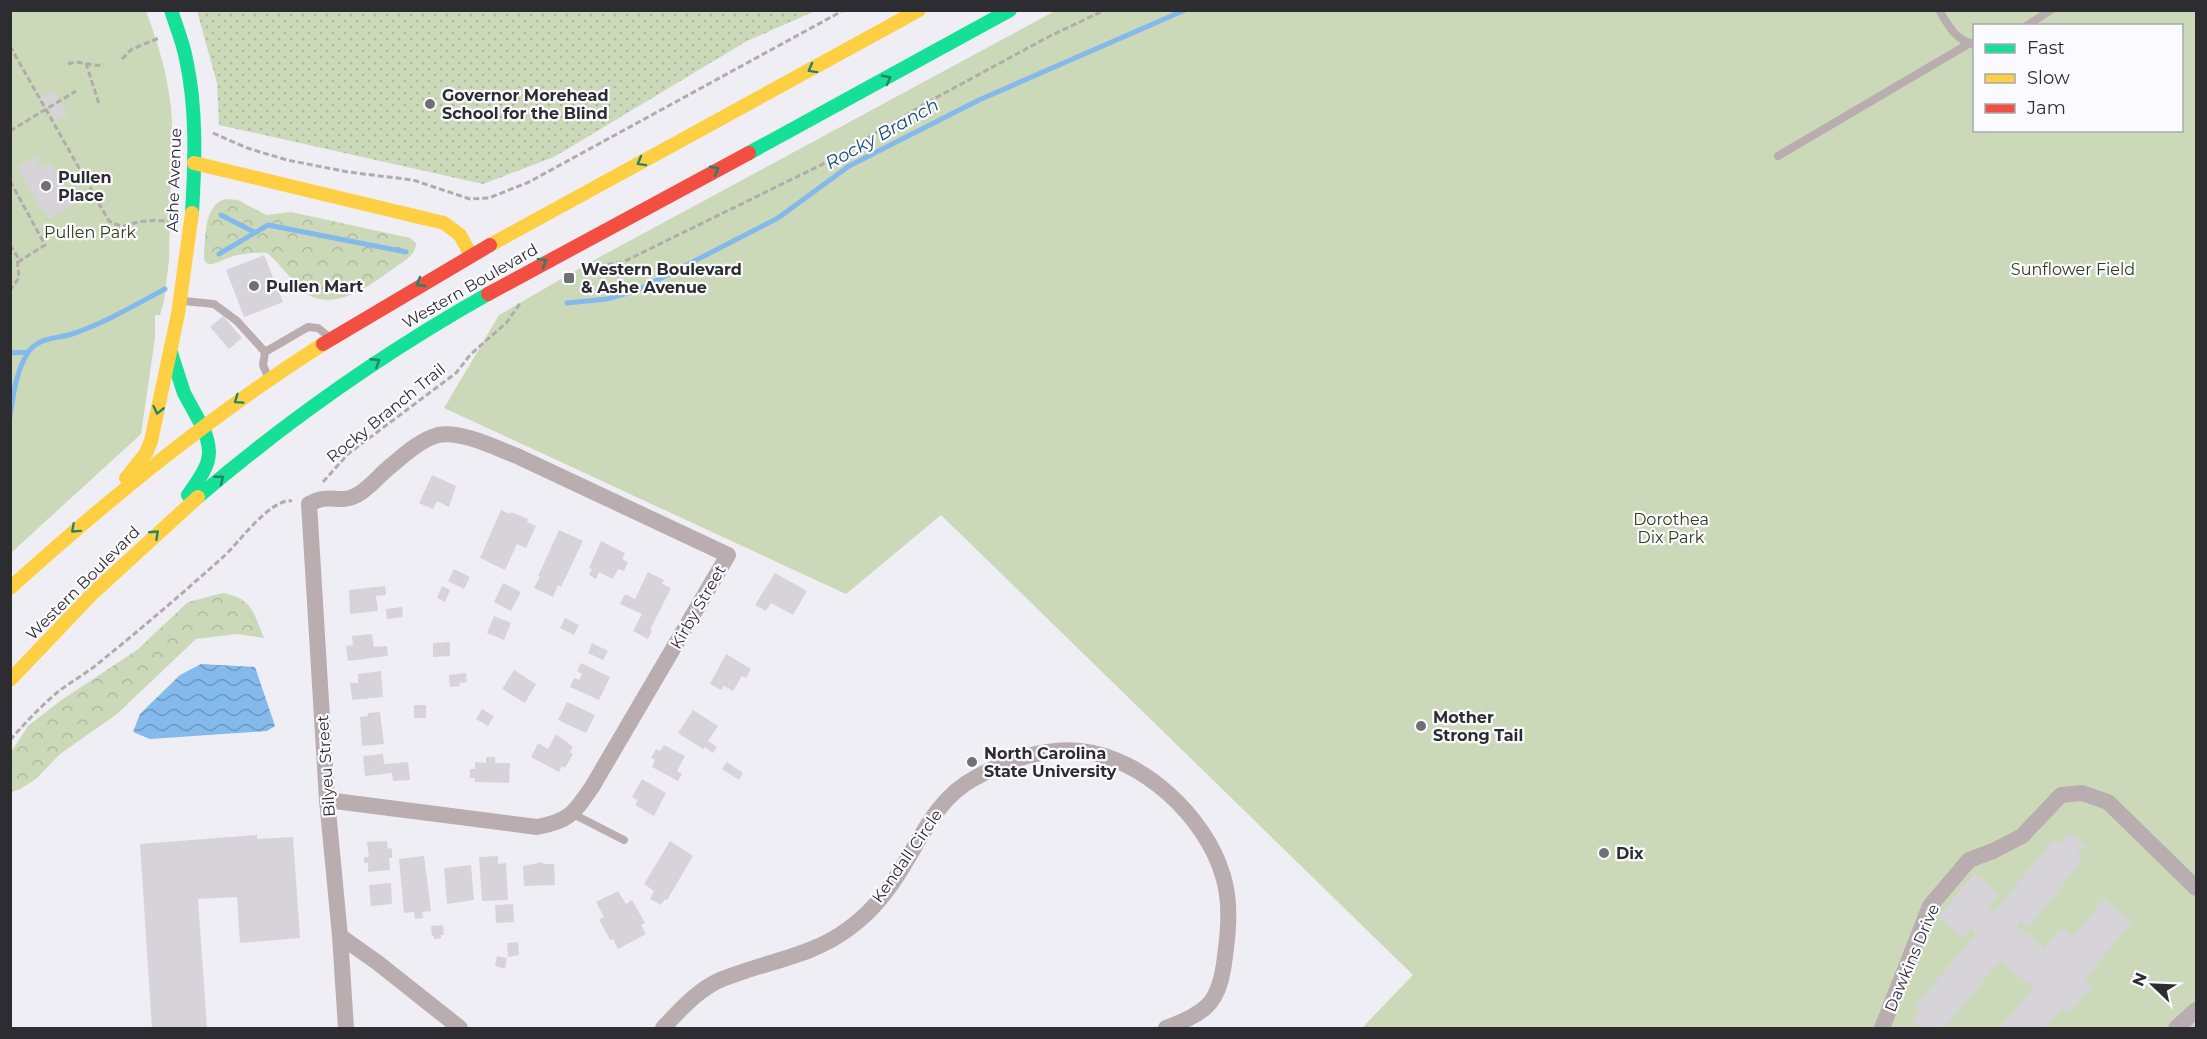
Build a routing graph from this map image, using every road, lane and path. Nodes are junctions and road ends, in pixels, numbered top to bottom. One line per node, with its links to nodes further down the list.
1 (171, 10): 22 (main road, Ashe Avenue)
2 (844, 10): 20 (path)
3 (919, 10): 26 (main road, Western Boulevard, one-way to 26)
4 (1011, 10): 39 (main road, Western Boulevard, one-way to 4)
5 (1106, 10): 28 (path)
6 (1939, 10): 10 (lane)
7 (2051, 10): 8 (lane)
8 (2029, 24)
9 (159, 38): 12 (path)
10 (1972, 44): 21 (lane)
11 (10, 46): 18 (path)
12 (122, 59)
13 (86, 63): 14 (path); 15 (path); 17 (path)
14 (68, 64)
15 (104, 64)
16 (76, 91): 18 (path)
17 (99, 104)
18 (47, 110): 19 (path); 24 (path)
19 (10, 131)
20 (211, 132)
21 (1778, 156)
22 (194, 163): 26 (main road); 31 (main road, Ashe Avenue)
23 (10, 181): 27 (path)
24 (173, 221)
25 (10, 245): 27 (path)
26 (474, 259): 32 (main road, Western Boulevard, one-way to 32)
27 (18, 262): 29 (path)
28 (575, 270)
29 (10, 290)
30 (526, 298): 38 (path, Rocky Branch Trail)
31 (180, 301): 33 (lane); 34 (main road, Ashe Avenue)
32 (331, 338): 33 (lane); 35 (main road, Western Boulevard)
33 (266, 352): 35 (lane)
34 (171, 353): 36 (main road, Ashe Avenue); 37 (main road, Ashe Avenue, one-way to 37)
35 (269, 379): 36 (main road, Western Boulevard, one-way to 36)
36 (202, 426): 37 (main road, Western Boulevard); 39 (main road, Ashe Avenue)
37 (105, 503): 40 (main road, Western Boulevard, one-way to 40)
38 (309, 504): 42 (path); 43 (street, Bilyeu Street); 44 (street, Kirby Street)
39 (174, 516): 41 (main road, Western Boulevard, one-way to 39)
40 (10, 588)
41 (10, 680)
42 (10, 740)
43 (327, 800): 44 (street); 47 (street, Bilyeu Street)
44 (573, 814): 45 (lane)
45 (624, 840)
46 (2196, 888): 53 (street, Dawkins Drive)
47 (340, 936): 49 (street, Bilyeu Street); 50 (street)
48 (2196, 1010): 54 (street)
49 (346, 1029)
50 (460, 1029)
51 (663, 1029): 52 (street, Kendall Circle)
52 (1166, 1029)
53 (1882, 1029)
54 (2176, 1029)

